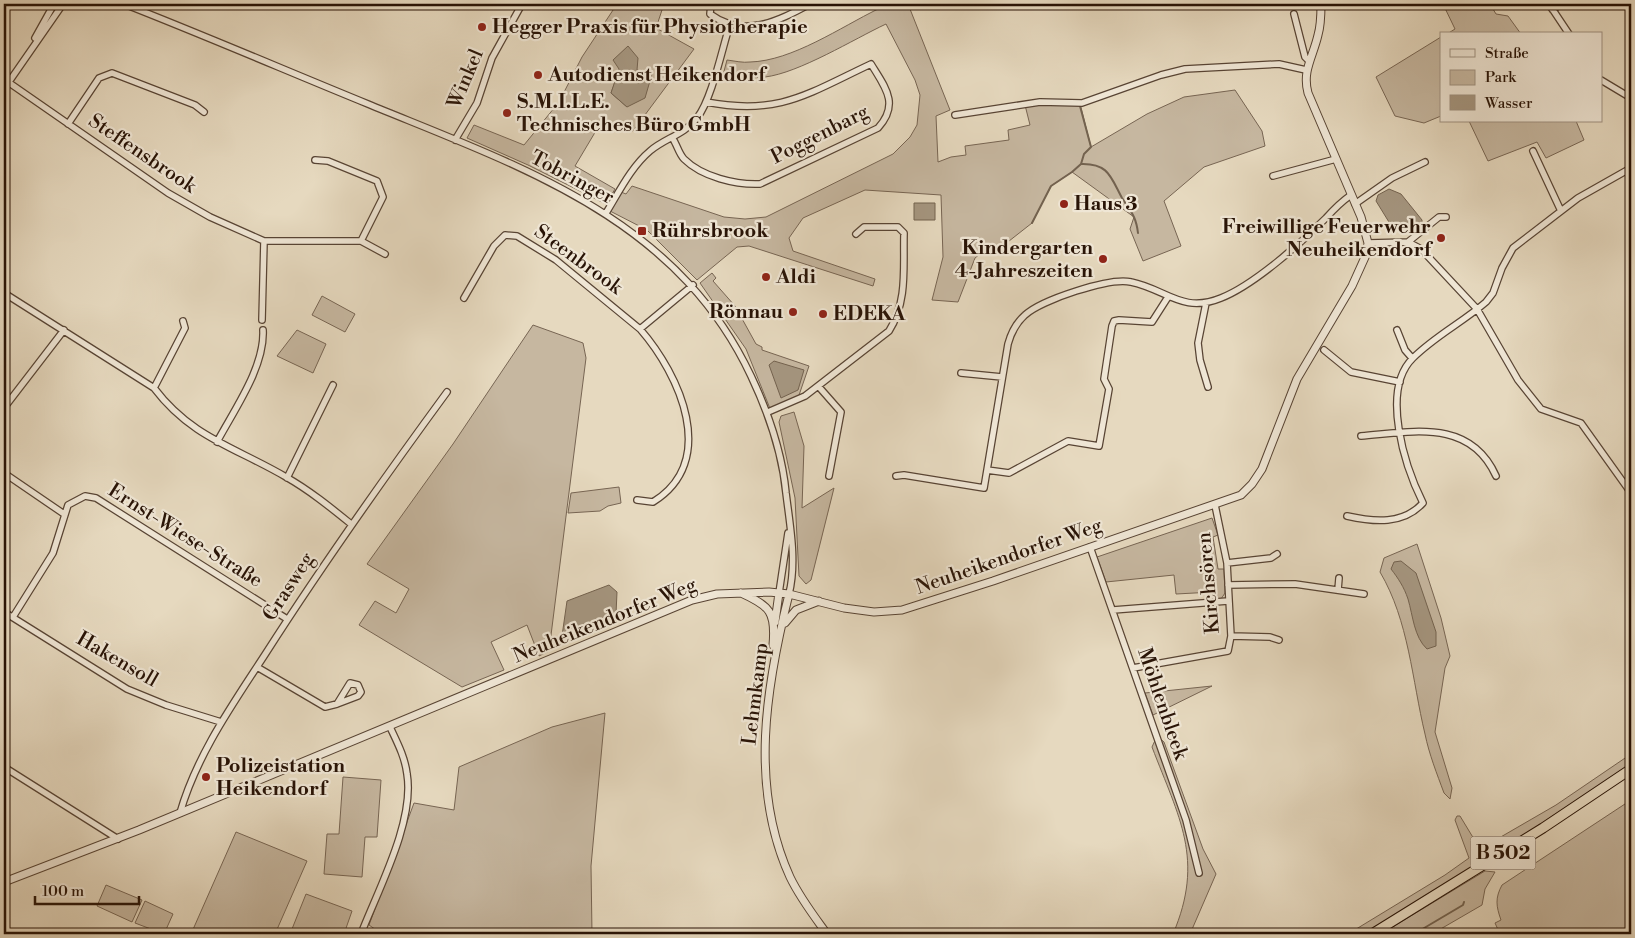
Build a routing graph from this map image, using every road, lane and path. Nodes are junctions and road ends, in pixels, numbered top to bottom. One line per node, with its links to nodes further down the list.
1 (54, 4): 15 (street)
2 (63, 4): 15 (street)
3 (124, 4): 11 (street, Tobringer)
4 (130, 4): 11 (street)
5 (522, 4): 27 (street, Winkel)
6 (711, 4): 13 (street)
7 (810, 4): 13 (street)
8 (1321, 4): 16 (street)
9 (1562, 4): 10 (street)
10 (1551, 6): 14 (street)
11 (136, 8): 27 (street, Tobringer)
12 (1294, 14): 16 (street)
13 (730, 24): 22 (street)
14 (1568, 32)
15 (31, 47): 19 (street)
16 (1309, 61): 17 (street)
17 (1306, 70): 24 (street); 29 (street)
18 (1602, 81): 21 (street)
19 (8, 82): 20 (street); 25 (street, Steffensbrook)
20 (4, 89)
21 (1631, 98)
22 (706, 102): 26 (street); 26 (street, Poggenbarg)
23 (204, 112): 25 (street)
24 (955, 115)
25 (68, 124): 41 (street, Steffensbrook)
26 (673, 139): 37 (street)
27 (455, 140): 37 (street, Tobringer)
28 (1533, 151): 36 (street)
29 (1336, 159): 33 (street); 34 (street)
30 (315, 160): 40 (street)
31 (1425, 162): 35 (street)
32 (1631, 168): 36 (street)
33 (1273, 176)
34 (1351, 195): 35 (street); 49 (street)
35 (1355, 204): 43 (street)
36 (1561, 211): 50 (street)
37 (606, 213): 45 (street, Tobringer)
38 (1446, 218): 42 (street)
39 (856, 234): 63 (street)
40 (361, 241): 41 (street, Steffensbrook); 44 (street, Steffensbrook)
41 (264, 242): 51 (street)
42 (1408, 242): 43 (street); 50 (street)
43 (1368, 243): 80 (street, Neuheikendorfer Weg)
44 (385, 254)
45 (693, 285): 53 (street); 68 (street, Tobringer)
46 (4, 294): 54 (street)
47 (1168, 297): 49 (street); 60 (street); 72 (street)
48 (464, 298): 53 (street, Steenbrook)
49 (1206, 303): 64 (street)
50 (1478, 310): 58 (street); 78 (street)
51 (262, 320)
52 (183, 321): 65 (street)
53 (640, 329): 79 (street)
54 (64, 330): 65 (street); 67 (street)
55 (263, 330): 71 (street)
56 (1397, 330): 58 (street)
57 (1324, 350): 61 (street)
58 (1412, 358): 61 (street)
59 (961, 373): 60 (street)
60 (1002, 377): 72 (street)
61 (1400, 382): 69 (street)
62 (333, 385): 77 (street)
63 (819, 387): 68 (street); 74 (street)
64 (1208, 387)
65 (154, 388): 71 (street)
66 (447, 392): 84 (street, Grasweg)
67 (4, 408)
68 (768, 412): 83 (street, Tobringer)
69 (1400, 433): 70 (street); 76 (street); 82 (street)
70 (1361, 436)
71 (217, 442): 77 (street)
72 (987, 470): 75 (street)
73 (4, 473): 81 (street)
74 (829, 476)
75 (896, 476)
76 (1496, 476)
77 (287, 478): 84 (street)
78 (1631, 492)
79 (637, 500)
80 (1215, 504): 85 (street, Neuheikendorfer Weg); 87 (street, Kirchsören)
81 (64, 514): 99 (street); 100 (street, Ernst-Wiese-Straße)
82 (1347, 516)
83 (789, 521): 92 (street, Tobringer); 93 (street, Tobringer)
84 (351, 524): 100 (street, Grasweg)
85 (1090, 547): 95 (street, Neuheikendorfer Weg); 97 (street, Möhlenbleek)
86 (1277, 554): 87 (street)
87 (1227, 563): 89 (street, Kirchsören)
88 (1339, 578): 90 (street)
89 (1228, 585): 90 (street); 96 (street, Kirchsören)
90 (1338, 590): 94 (street)
91 (739, 592): 92 (street, Neuheikendorfer Weg); 101 (street); 108 (street, Neuheikendorfer Weg)
92 (778, 593): 93 (street, Neuheikendorfer Weg); 101 (street, Lehmkamp)
93 (789, 594): 95 (street, Neuheikendorfer Weg); 101 (street, Lehmkamp)
94 (1364, 594)
95 (819, 601): 101 (street)
96 (1228, 601): 97 (street); 102 (street, Kirchsören)
97 (1112, 610): 105 (street, Möhlenbleek)
98 (4, 612): 99 (street, Hakensoll)
99 (13, 617): 107 (street, Hakensoll)
100 (287, 620): 104 (street, Grasweg)
101 (777, 631): 116 (street, Lehmkamp)
102 (1231, 636): 103 (street); 105 (street, Kirchsören)
103 (1280, 640)
104 (257, 667): 106 (street); 107 (street, Grasweg)
105 (1132, 668): 113 (street, Möhlenbleek)
106 (337, 704)
107 (221, 722): 111 (street, Grasweg)
108 (390, 727): 111 (street, Neuheikendorfer Weg); 115 (street)
109 (4, 767): 112 (street)
110 (1631, 769): 117 (highway, B 502)
111 (180, 813): 112 (street, Neuheikendorfer Weg)
112 (118, 839): 114 (street, Neuheikendorfer Weg)
113 (1198, 873)
114 (4, 882)
115 (360, 934)
116 (827, 934)
117 (1372, 934)

